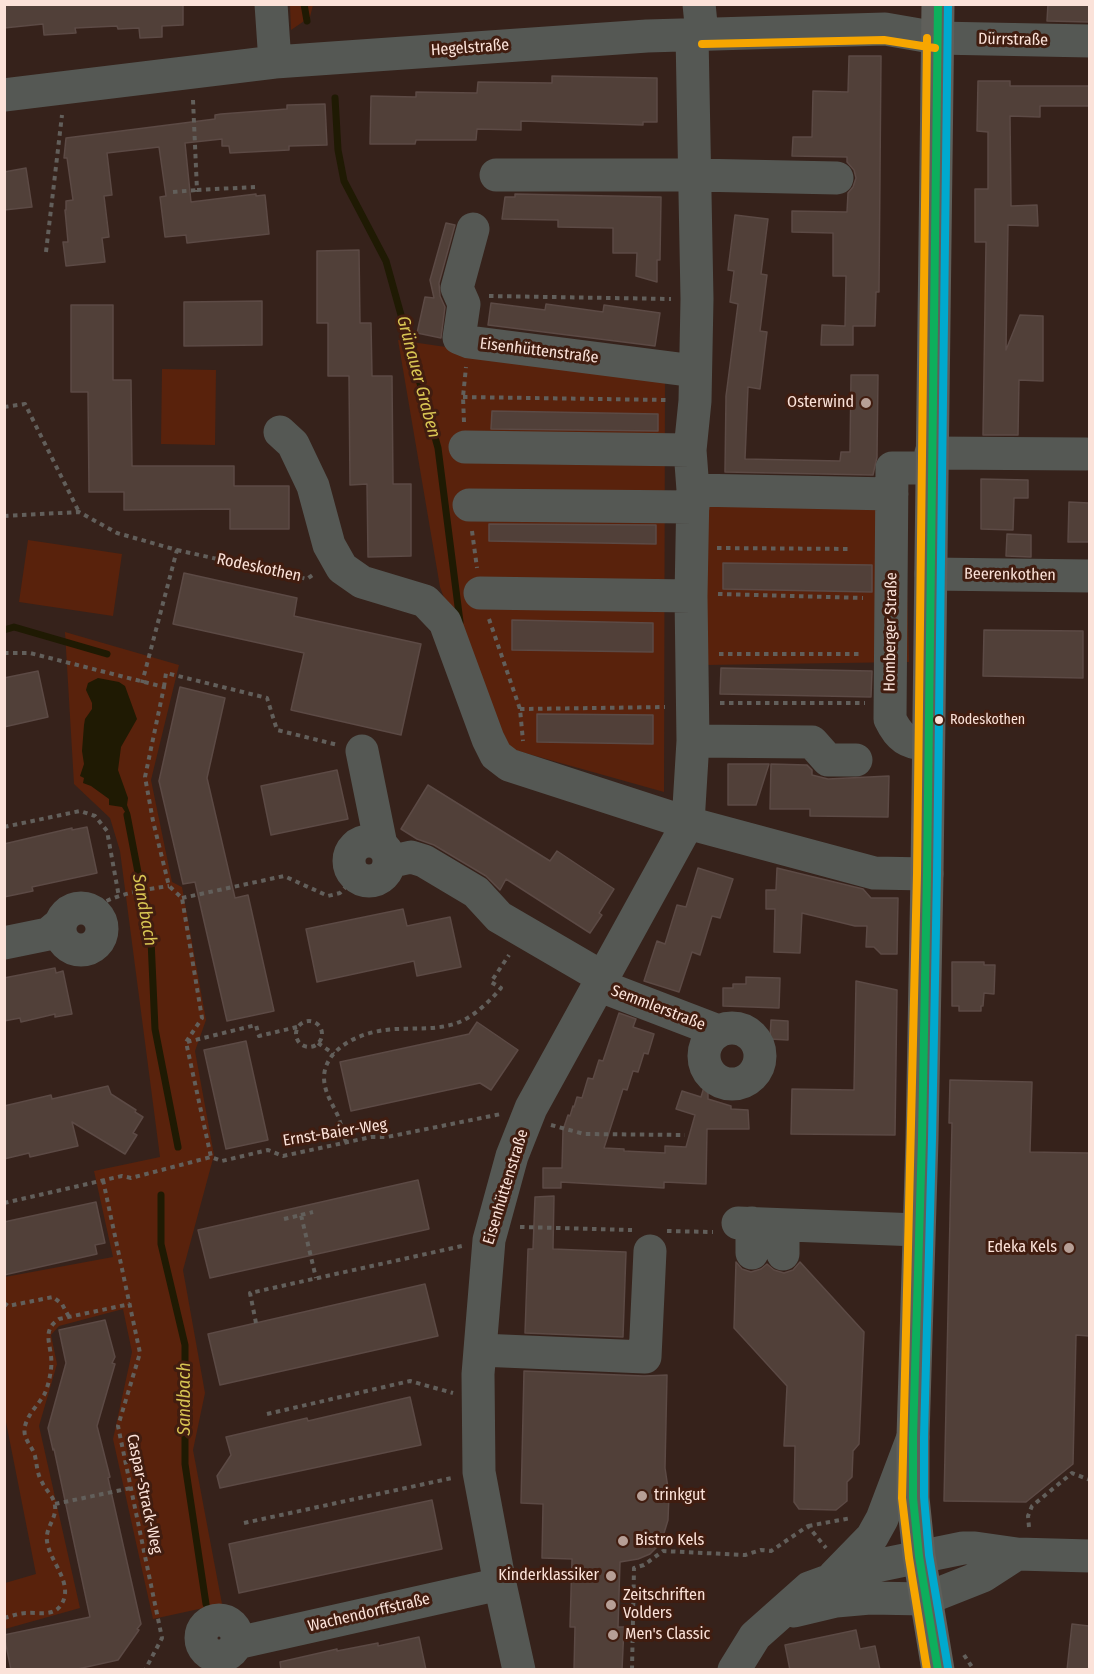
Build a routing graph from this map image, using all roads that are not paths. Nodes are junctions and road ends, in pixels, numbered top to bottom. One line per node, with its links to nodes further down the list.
1 (271, 4): 6 (street)
2 (938, 4): 4 (main road)
3 (698, 25): 4 (street, Hegelstraße); 6 (street, Hegelstraße); 9 (street, Eisenhüttenstraße)
4 (937, 38): 5 (street, Dürrstraße); 17 (main road)
5 (1089, 41)
6 (275, 62): 7 (street, Hegelstraße)
7 (4, 95)
8 (496, 175): 9 (street)
9 (695, 175): 10 (street); 12 (street, Eisenhüttenstraße)
10 (837, 178)
11 (473, 229): 12 (street, Eisenhüttenstraße)
12 (695, 386): 15 (street, Eisenhüttenstraße)
13 (280, 432): 29 (street)
14 (465, 447): 15 (street)
15 (690, 450): 19 (street, Eisenhüttenstraße)
16 (1086, 454): 17 (street)
17 (931, 460): 18 (street, Homberger Straße); 21 (main road)
18 (892, 494): 19 (street); 26 (street, Homberger Straße)
19 (693, 498): 20 (street); 24 (street, Eisenhüttenstraße)
20 (469, 505)
21 (931, 574): 22 (street, Beerenkothen); 26 (main road)
22 (1089, 576)
23 (480, 593): 24 (street)
24 (704, 595): 25 (street, Eisenhüttenstraße)
25 (693, 741): 28 (street); 29 (street, Eisenhüttenstraße)
26 (928, 745): 31 (main road)
27 (362, 751): 30 (street)
28 (856, 760)
29 (688, 823): 31 (street); 35 (street, Eisenhüttenstraße)
30 (385, 853): 32 (street); 35 (street, Semmlerstraße)
31 (927, 874): 37 (main road)
32 (356, 876)
33 (105, 903): 34 (street)
34 (4, 943)
35 (600, 981): 36 (street, Semmlerstraße); 40 (street, Eisenhüttenstraße)
36 (718, 1031)
37 (918, 1230): 38 (street); 41 (main road)
38 (762, 1236)
39 (652, 1237): 40 (street)
40 (480, 1350): 46 (street, Eisenhüttenstraße)
41 (913, 1437): 43 (main road); 45 (street)
42 (1023, 1553): 43 (street); 44 (street); 47 (street)
43 (920, 1556): 45 (street); 47 (main road)
44 (1089, 1556)
45 (837, 1572): 48 (street)
46 (500, 1584): 49 (street, Wachendorffstraße); 50 (street, Eisenhüttenstraße)
47 (925, 1599): 48 (street); 52 (main road)
48 (778, 1615): 51 (street)
49 (213, 1655)
50 (519, 1670)
51 (734, 1670)
52 (938, 1670)

